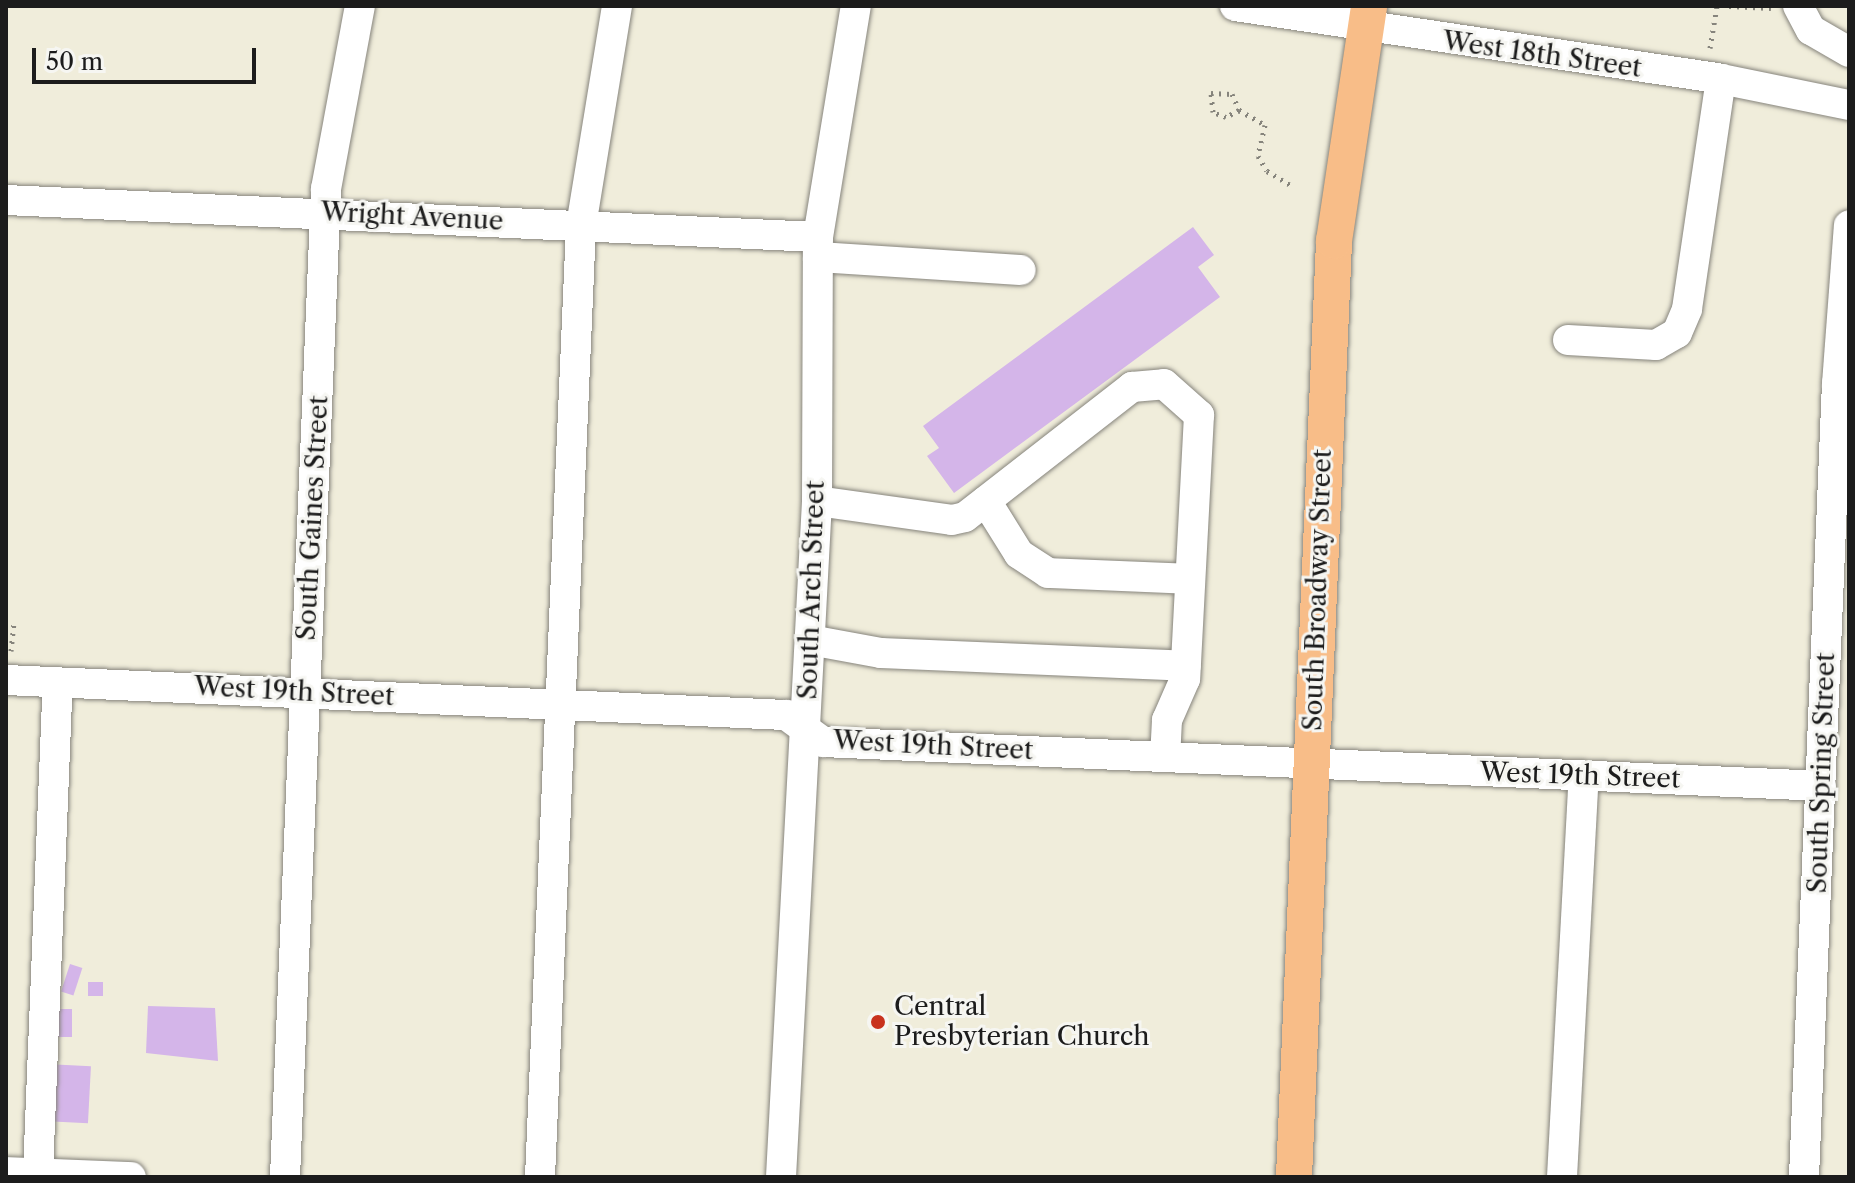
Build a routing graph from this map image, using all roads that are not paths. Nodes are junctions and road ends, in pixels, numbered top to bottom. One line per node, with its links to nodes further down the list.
1 (360, 6): 11 (street, South Gaines Street)
2 (617, 6): 13 (street)
3 (856, 6): 14 (street, South Arch Street)
4 (1235, 6): 6 (street, West 18th Street)
5 (1798, 6): 7 (street)
6 (1367, 17): 8 (street, West 18th Street); 29 (main road, South Broadway Street)
7 (1849, 52)
8 (1713, 78): 9 (street, West 18th Street); 16 (street)
9 (1849, 105)
10 (6, 200): 11 (street, Wright Avenue)
11 (326, 212): 13 (street, Wright Avenue); 25 (street, South Gaines Street)
12 (1849, 225): 19 (street, South Spring Street)
13 (581, 226): 14 (street, Wright Avenue); 26 (street)
14 (818, 247): 15 (street, Wright Avenue); 17 (street, South Arch Street)
15 (1021, 270)
16 (1568, 340)
17 (817, 501): 18 (street); 21 (street, South Arch Street)
18 (986, 501): 20 (street); 20 (street)
19 (1840, 548): 31 (street, South Spring Street)
20 (1190, 579): 22 (street)
21 (810, 640): 22 (street); 27 (street, South Arch Street)
22 (1186, 666): 28 (street)
23 (6, 680): 24 (street, West 19th Street)
24 (58, 683): 25 (street, West 19th Street); 33 (street)
25 (307, 693): 26 (street, West 19th Street); 35 (street, South Gaines Street)
26 (561, 705): 27 (street, West 19th Street); 36 (street)
27 (806, 728): 28 (street, West 19th Street); 37 (street, South Arch Street)
28 (1165, 757): 29 (street, West 19th Street)
29 (1311, 764): 30 (street, West 19th Street); 38 (main road, South Broadway Street)
30 (1584, 776): 31 (street, West 19th Street); 39 (street)
31 (1821, 786): 40 (street, South Spring Street)
32 (6, 1172): 33 (street)
33 (38, 1173): 34 (street)
34 (131, 1177)
35 (285, 1177)
36 (540, 1177)
37 (781, 1177)
38 (1294, 1177)
39 (1562, 1177)
40 (1804, 1177)

